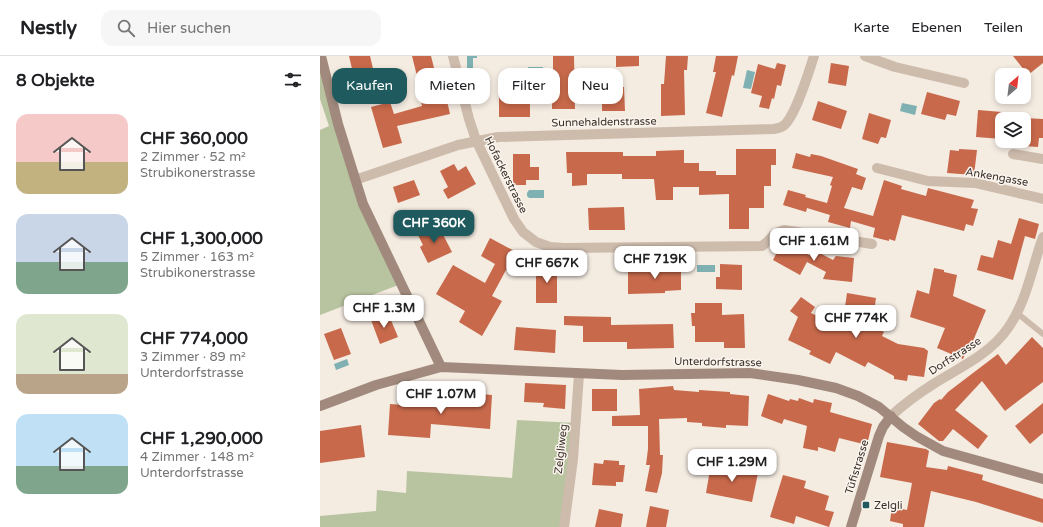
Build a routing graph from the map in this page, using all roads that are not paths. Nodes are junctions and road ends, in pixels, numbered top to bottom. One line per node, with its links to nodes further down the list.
1 (320, 56): 10 (street)
2 (453, 56): 6 (street, Hofackerstrasse)
3 (814, 56): 6 (street, Sunnehaldenstrasse)
4 (865, 56): 5 (street)
5 (964, 83)
6 (476, 140): 10 (street, Sunnehaldenstrasse); 13 (street, Hofackerstrasse)
7 (1013, 154): 8 (street)
8 (1043, 159)
9 (877, 168): 11 (street, Ankengasse)
10 (355, 180): 16 (street)
11 (1043, 200)
12 (1043, 237): 14 (street, Dorfstrasse)
13 (872, 244)
14 (1017, 313): 15 (lane); 19 (street, Dorfstrasse)
15 (1043, 334)
16 (441, 367): 17 (street, Unterdorfstrasse); 18 (street, Unterdorfstrasse)
17 (579, 374): 19 (street, Unterdorfstrasse); 21 (street, Zelgliweg)
18 (320, 406)
19 (891, 416): 20 (street, Unterdorfstrasse); 22 (street, Tüfistrasse)
20 (1043, 480)
21 (564, 527)
22 (851, 527)

